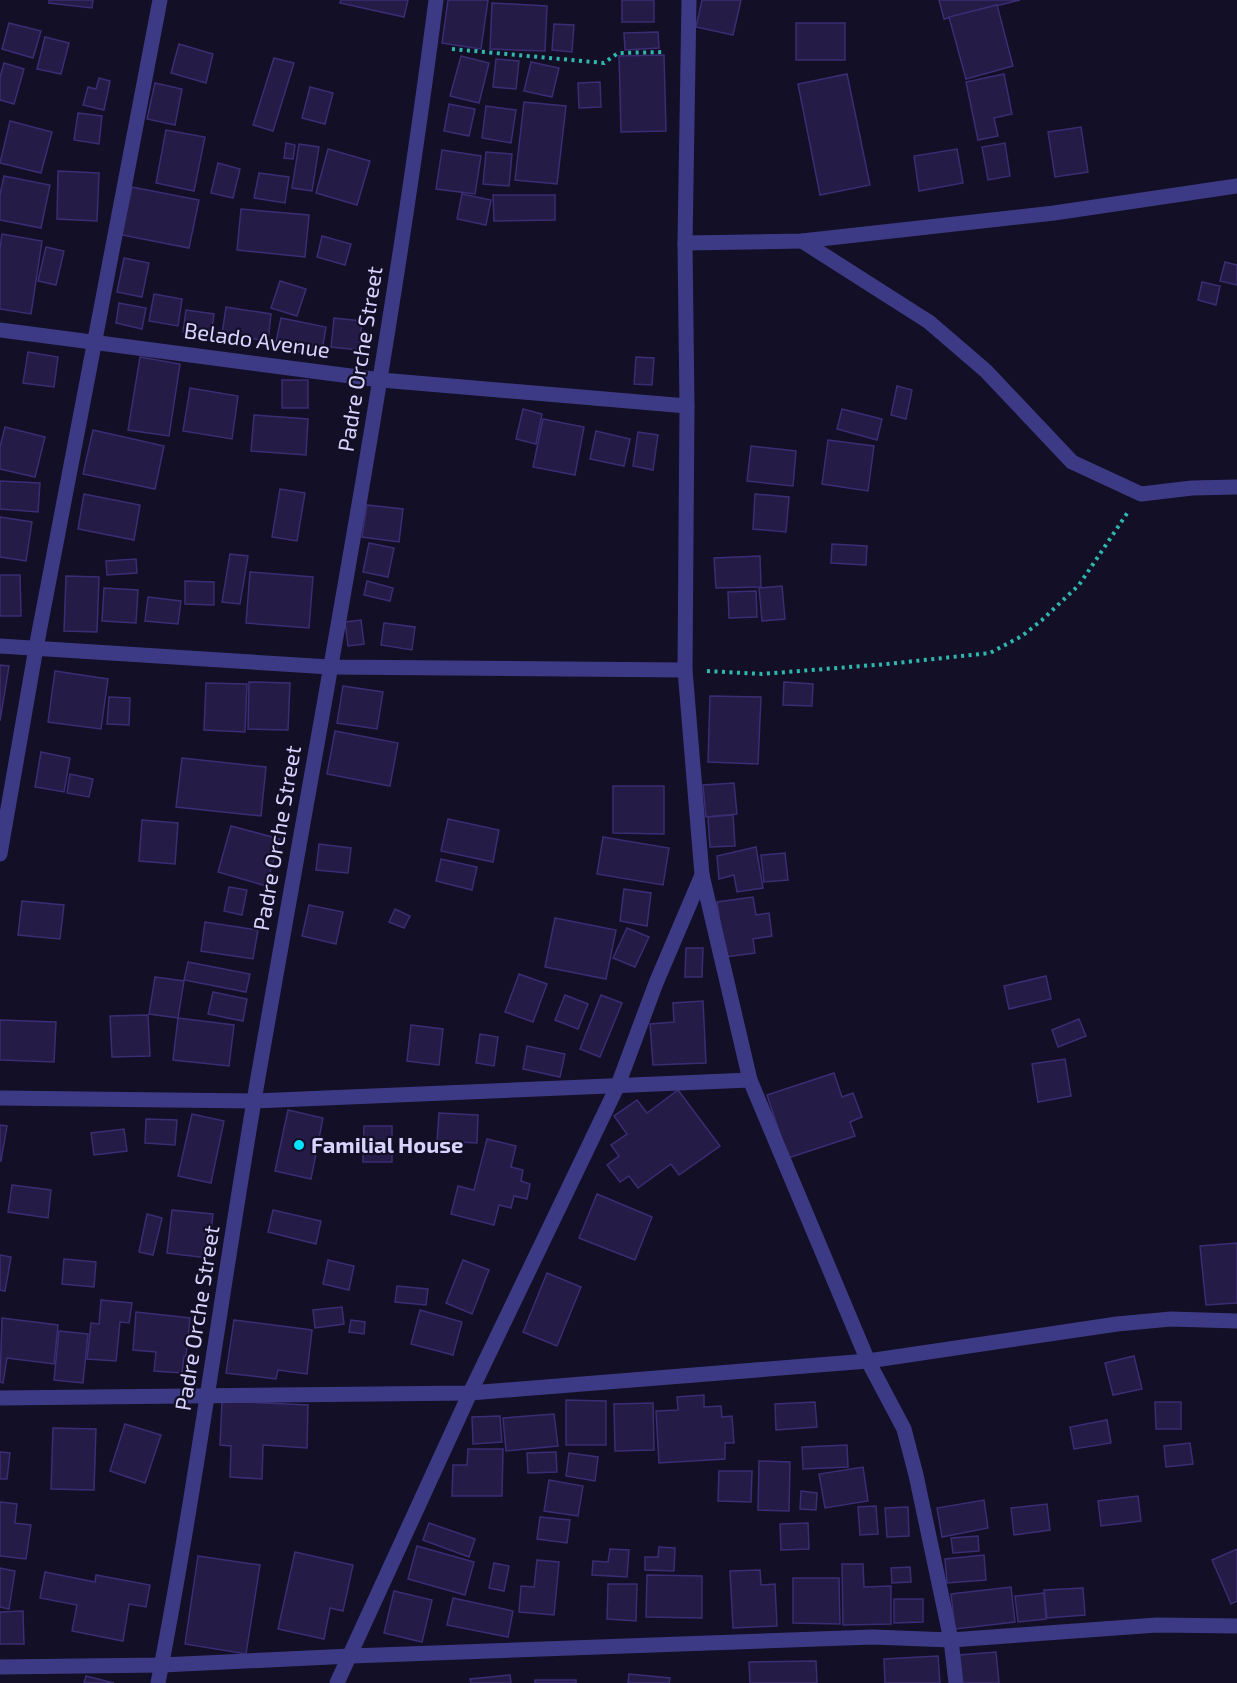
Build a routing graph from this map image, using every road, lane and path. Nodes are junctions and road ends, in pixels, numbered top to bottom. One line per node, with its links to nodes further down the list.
1 (160, 0): 10 (street)
2 (436, 0): 4 (street, Padre Orche Street)
3 (689, 0): 5 (street)
4 (430, 46): 5 (path); 11 (street, Padre Orche Street)
5 (689, 52): 8 (street)
6 (1237, 186): 7 (street)
7 (802, 242): 8 (street); 14 (street)
8 (685, 243): 12 (street)
9 (0, 330): 10 (street, Belado Avenue)
10 (95, 341): 11 (street, Belado Avenue); 16 (street)
11 (381, 380): 12 (street, Belado Avenue); 17 (street, Padre Orche Street)
12 (687, 406): 18 (street)
13 (1237, 487): 14 (street)
14 (1141, 494): 18 (path)
15 (0, 646): 16 (street)
16 (36, 648): 17 (street); 19 (street)
17 (330, 667): 18 (street); 24 (street, Padre Orche Street)
18 (685, 670): 20 (street)
19 (0, 854)
20 (702, 875): 21 (street); 22 (street)
21 (750, 1080): 22 (street); 26 (street)
22 (618, 1085): 24 (street); 27 (street)
23 (0, 1098): 24 (street)
24 (254, 1101): 28 (street, Padre Orche Street)
25 (1237, 1321): 26 (street)
26 (868, 1361): 27 (street); 31 (street)
27 (470, 1393): 28 (street); 32 (street)
28 (207, 1397): 29 (street); 33 (street, Padre Orche Street)
29 (0, 1398)
30 (1237, 1626): 31 (street)
31 (951, 1640): 32 (street); 37 (street)
32 (351, 1656): 33 (street); 36 (street)
33 (162, 1665): 34 (street); 35 (street, Padre Orche Street)
34 (0, 1667)
35 (158, 1683)
36 (337, 1683)
37 (956, 1683)

